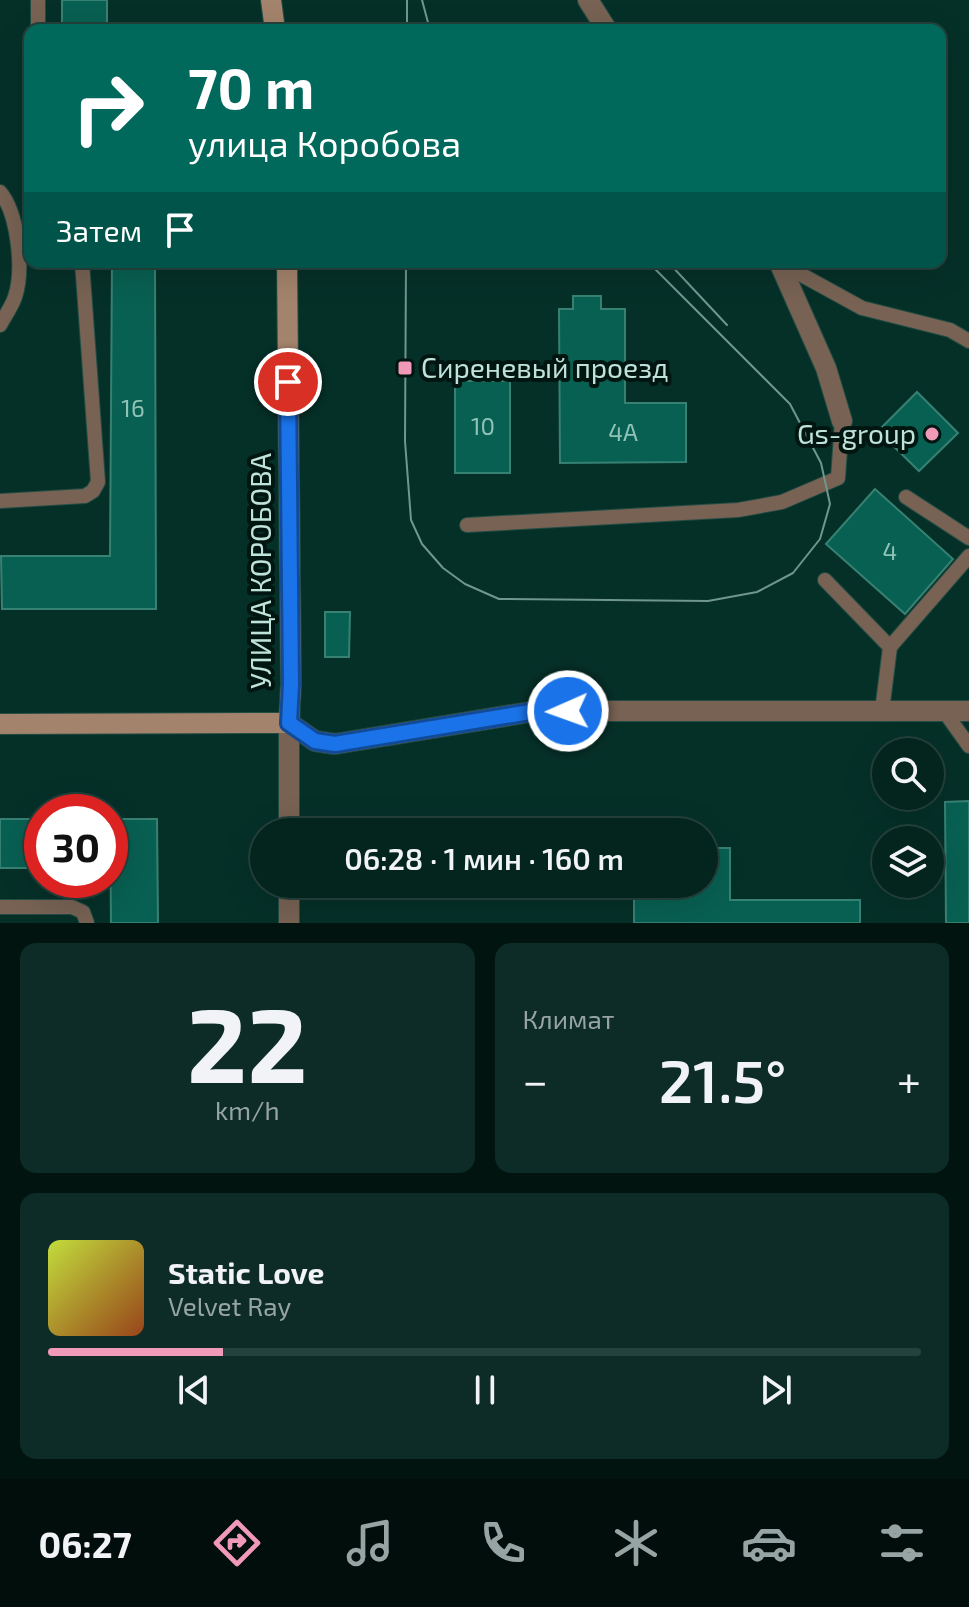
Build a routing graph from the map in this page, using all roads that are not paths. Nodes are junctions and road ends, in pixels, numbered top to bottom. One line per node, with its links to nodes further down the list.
1 (38, 0): 4 (lane)
2 (271, 0): 5 (street)
3 (588, 0): 6 (street)
4 (38, 24)
5 (274, 24)
6 (603, 24)
7 (0, 192): 12 (lane)
8 (82, 268): 16 (lane)
9 (287, 268): 25 (street, УЛИЦА КОРОБОВА)
10 (783, 268): 14 (street)
11 (791, 268): 13 (lane)
12 (0, 325)
13 (969, 341)
14 (842, 421): 17 (lane)
15 (906, 497): 18 (lane)
16 (0, 501)
17 (467, 525)
18 (965, 529)
19 (969, 556): 21 (lane)
20 (825, 580): 21 (lane)
21 (890, 647): 22 (lane)
22 (882, 711): 23 (street); 25 (street)
23 (944, 711): 24 (street); 27 (lane)
24 (969, 711)
25 (289, 723): 26 (street); 28 (street, УЛИЦА КОРОБОВА)
26 (0, 724)
27 (969, 746)
28 (289, 818)
29 (289, 898): 32 (street)
30 (0, 907): 31 (lane)
31 (87, 923)
32 (289, 923)

